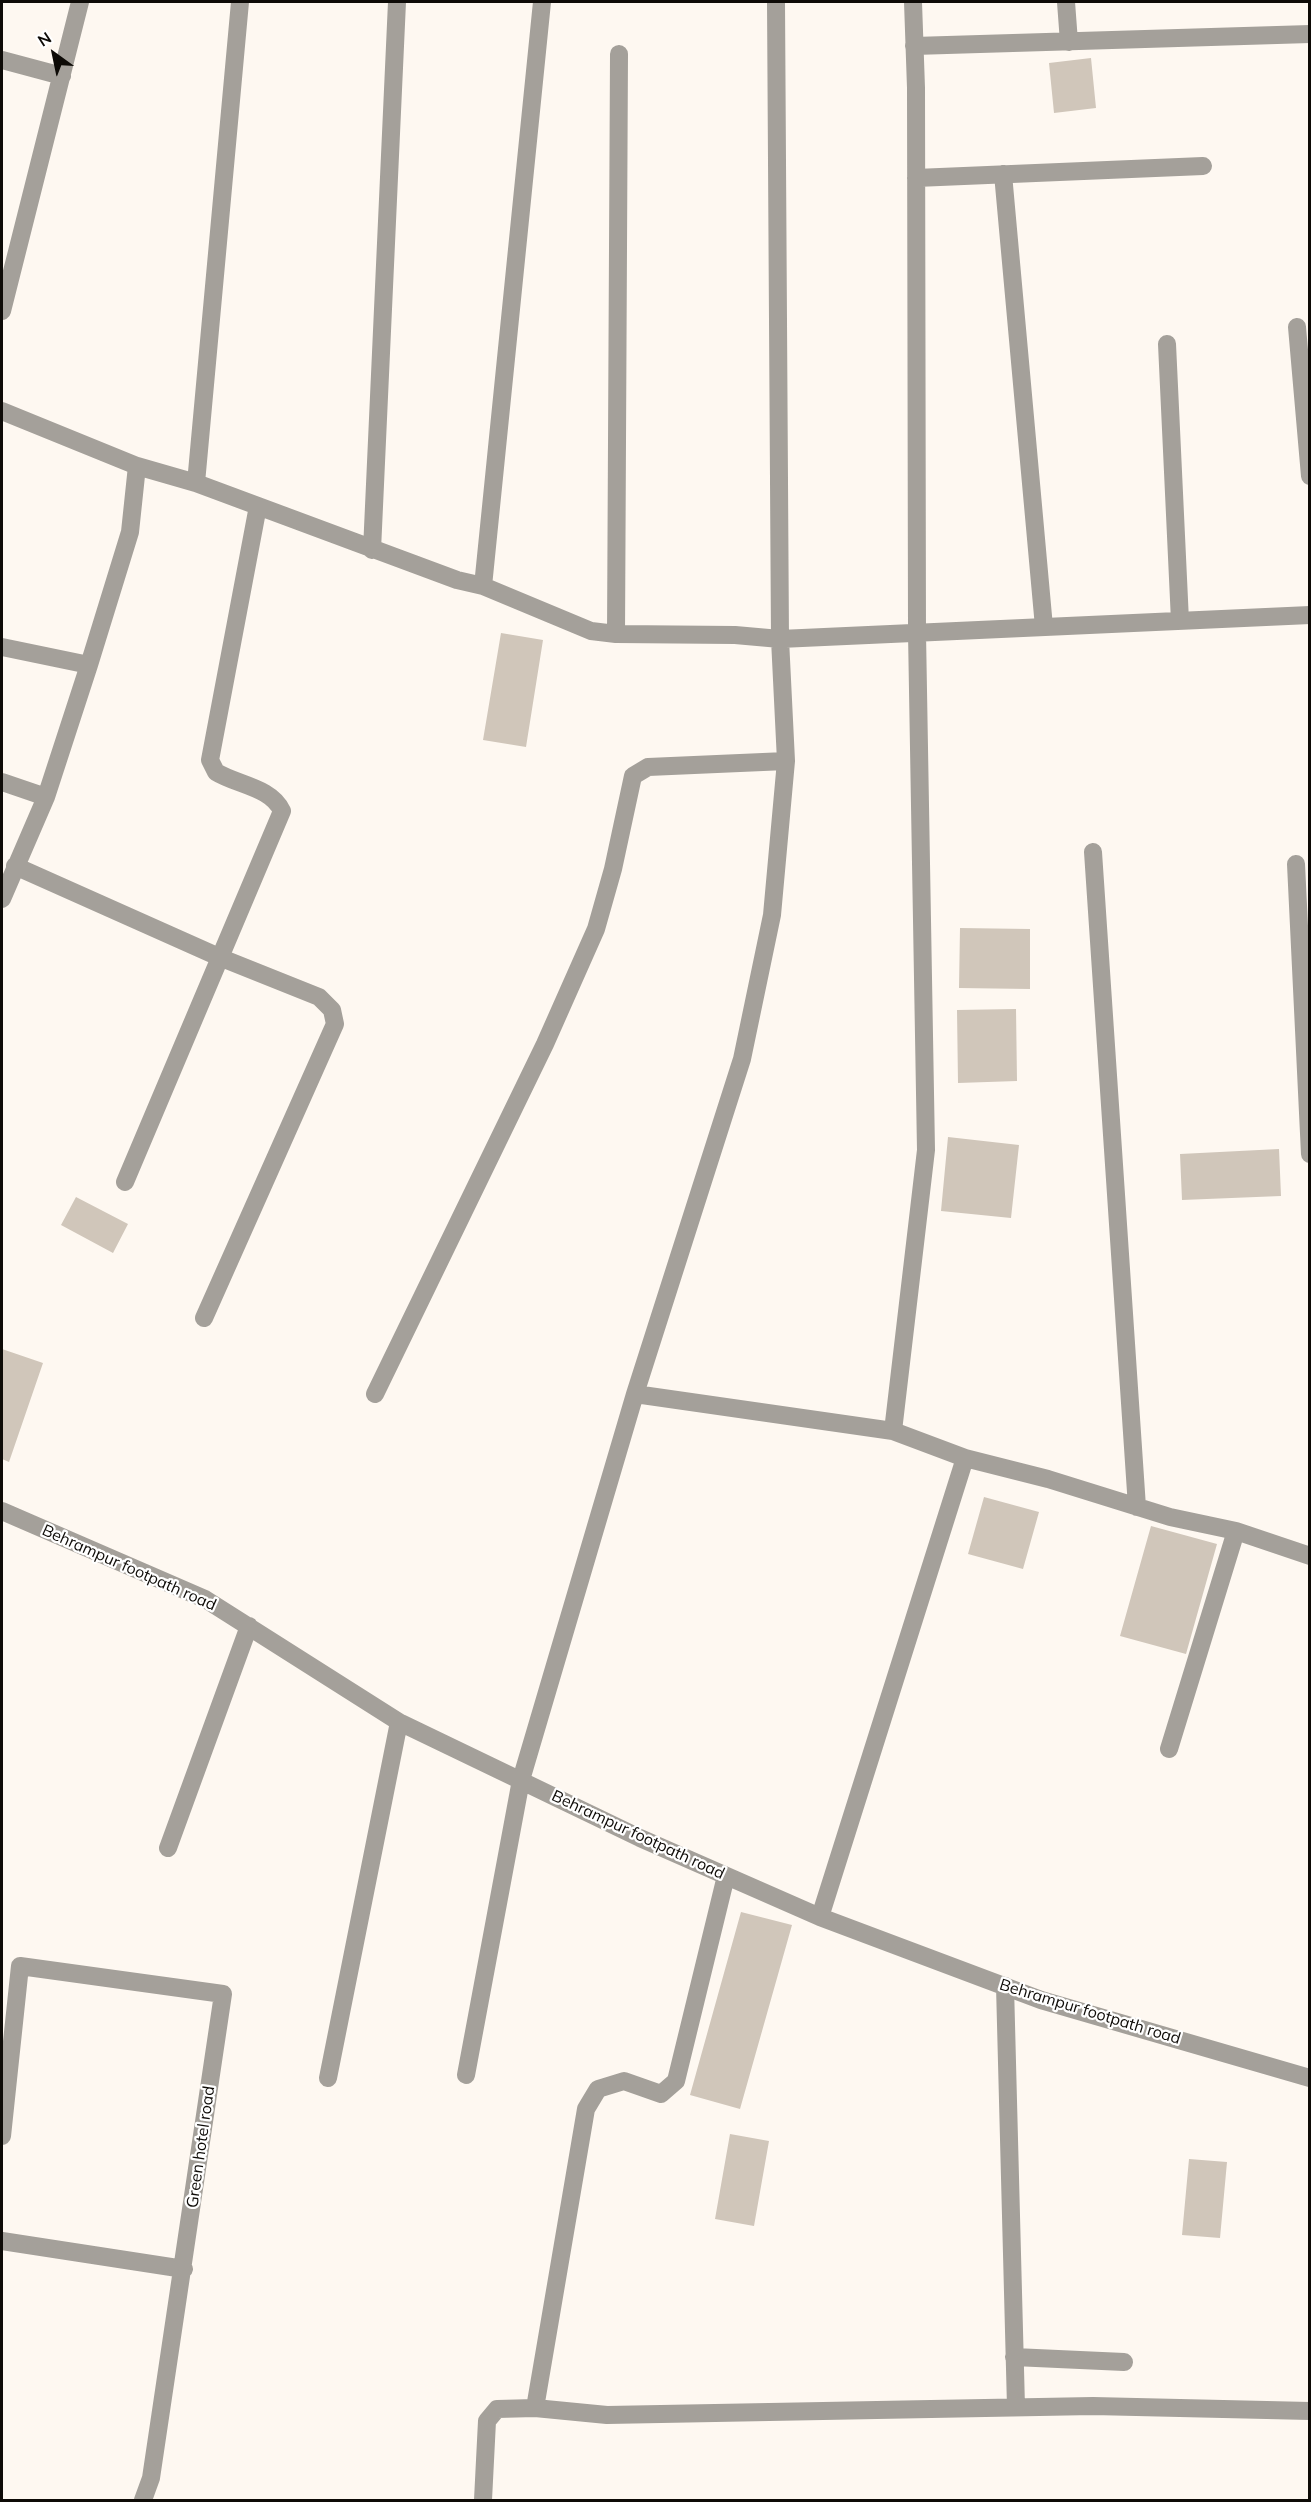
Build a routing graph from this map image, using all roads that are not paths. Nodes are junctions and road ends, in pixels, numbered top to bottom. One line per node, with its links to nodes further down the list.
1 (80, 2): 13 (street)
2 (240, 2): 23 (street)
3 (397, 2): 25 (street)
4 (542, 2): 26 (street)
5 (776, 2): 32 (street)
6 (913, 2): 10 (street)
7 (1066, 2): 9 (street)
8 (1310, 34): 9 (street)
9 (1069, 42): 10 (street)
10 (914, 46): 16 (street)
11 (619, 54): 31 (street)
12 (2, 60): 13 (street)
13 (62, 76): 17 (street)
14 (1203, 166): 15 (street)
15 (1003, 174): 16 (street); 29 (street)
16 (916, 178): 30 (street)
17 (2, 311)
18 (1297, 327): 22 (street)
19 (1167, 344): 28 (street)
20 (2, 411): 21 (street)
21 (137, 466): 23 (street); 34 (street)
22 (1310, 476)
23 (196, 483): 24 (street)
24 (258, 506): 25 (street); 42 (street)
25 (372, 550): 26 (street)
26 (483, 586): 31 (street)
27 (1310, 615): 28 (street)
28 (1180, 621): 29 (street)
29 (1044, 627): 30 (street)
30 (917, 633): 32 (street); 48 (street)
31 (616, 634): 32 (street)
32 (780, 639): 35 (street)
33 (2, 646): 34 (street)
34 (88, 665): 37 (street)
35 (786, 761): 46 (street); 47 (street)
36 (2, 782): 37 (street)
37 (46, 797): 40 (street)
38 (1093, 852): 50 (street)
39 (1296, 864): 43 (street)
40 (15, 866): 41 (street); 42 (street)
41 (2, 898)
42 (219, 957): 44 (street); 45 (street)
43 (1310, 1154)
44 (125, 1182)
45 (204, 1318)
46 (375, 1394)
47 (634, 1394): 48 (street); 57 (street)
48 (893, 1431): 49 (street)
49 (965, 1458): 50 (street); 60 (street)
50 (1137, 1506): 52 (street)
51 (2, 1512): 54 (street, Behrampur footpath road)
52 (1236, 1532): 53 (street); 56 (street)
53 (1310, 1556)
54 (249, 1626): 55 (street, Behrampur footpath road); 58 (street)
55 (399, 1722): 57 (street, Behrampur footpath road); 63 (street)
56 (1169, 1749)
57 (521, 1780): 59 (street, Behrampur footpath road); 62 (street)
58 (168, 1848)
59 (726, 1876): 60 (street, Behrampur footpath road); 71 (street)
60 (820, 1917): 61 (street, Behrampur footpath road)
61 (1005, 1986): 64 (street, Behrampur footpath road); 68 (street)
62 (466, 2075)
63 (328, 2078)
64 (1310, 2078)
65 (2, 2136): 67 (street, Green hotel road)
66 (2, 2241): 67 (street)
67 (184, 2269): 73 (street, Green hotel road)
68 (1014, 2357): 69 (street); 70 (street)
69 (1124, 2362)
70 (1016, 2407): 71 (street); 72 (street)
71 (535, 2408): 74 (street)
72 (1310, 2411)
73 (142, 2500)
74 (483, 2500)

